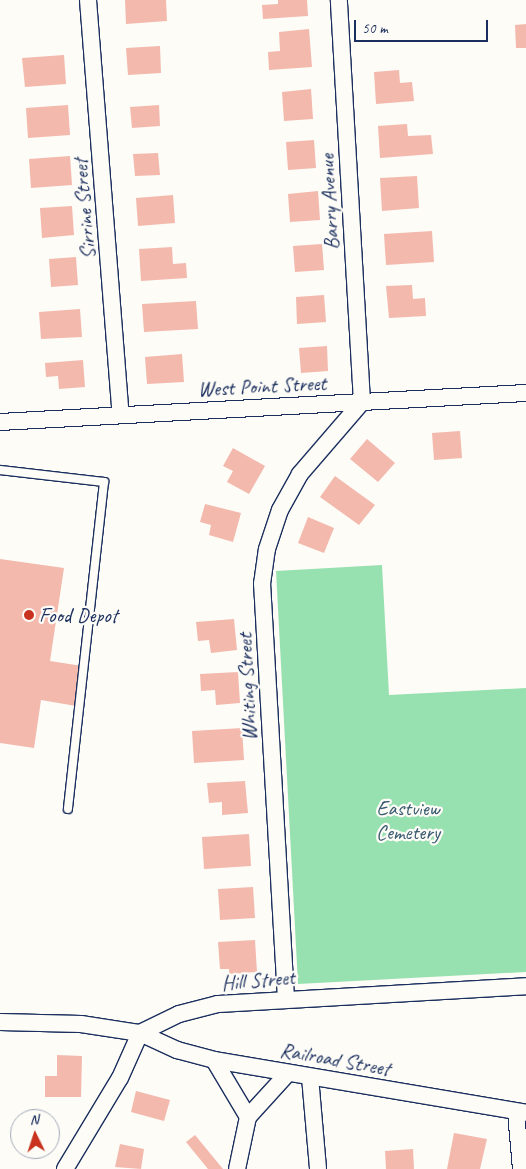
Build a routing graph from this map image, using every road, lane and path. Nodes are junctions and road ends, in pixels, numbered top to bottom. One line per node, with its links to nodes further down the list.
1 (88, 0): 5 (street, Sirrine Street)
2 (339, 0): 4 (street, Barry Avenue)
3 (526, 393): 4 (street, West Point Street)
4 (362, 402): 5 (street, West Point Street); 10 (street, Whiting Street)
5 (121, 415): 6 (street, West Point Street)
6 (0, 422)
7 (0, 470): 8 (lane)
8 (68, 808)
9 (526, 986): 10 (street, Hill Street)
10 (286, 999): 12 (street, Hill Street)
11 (0, 1022): 12 (street)
12 (140, 1033): 13 (street, Railroad Street); 18 (street)
13 (214, 1060): 14 (street, Railroad Street); 17 (street)
14 (288, 1073): 15 (street, Railroad Street); 17 (street)
15 (310, 1077): 16 (street, Railroad Street); 20 (street)
16 (521, 1113): 21 (street)
17 (248, 1117): 19 (street)
18 (66, 1167)
19 (237, 1169)
20 (318, 1169)
21 (521, 1169)

